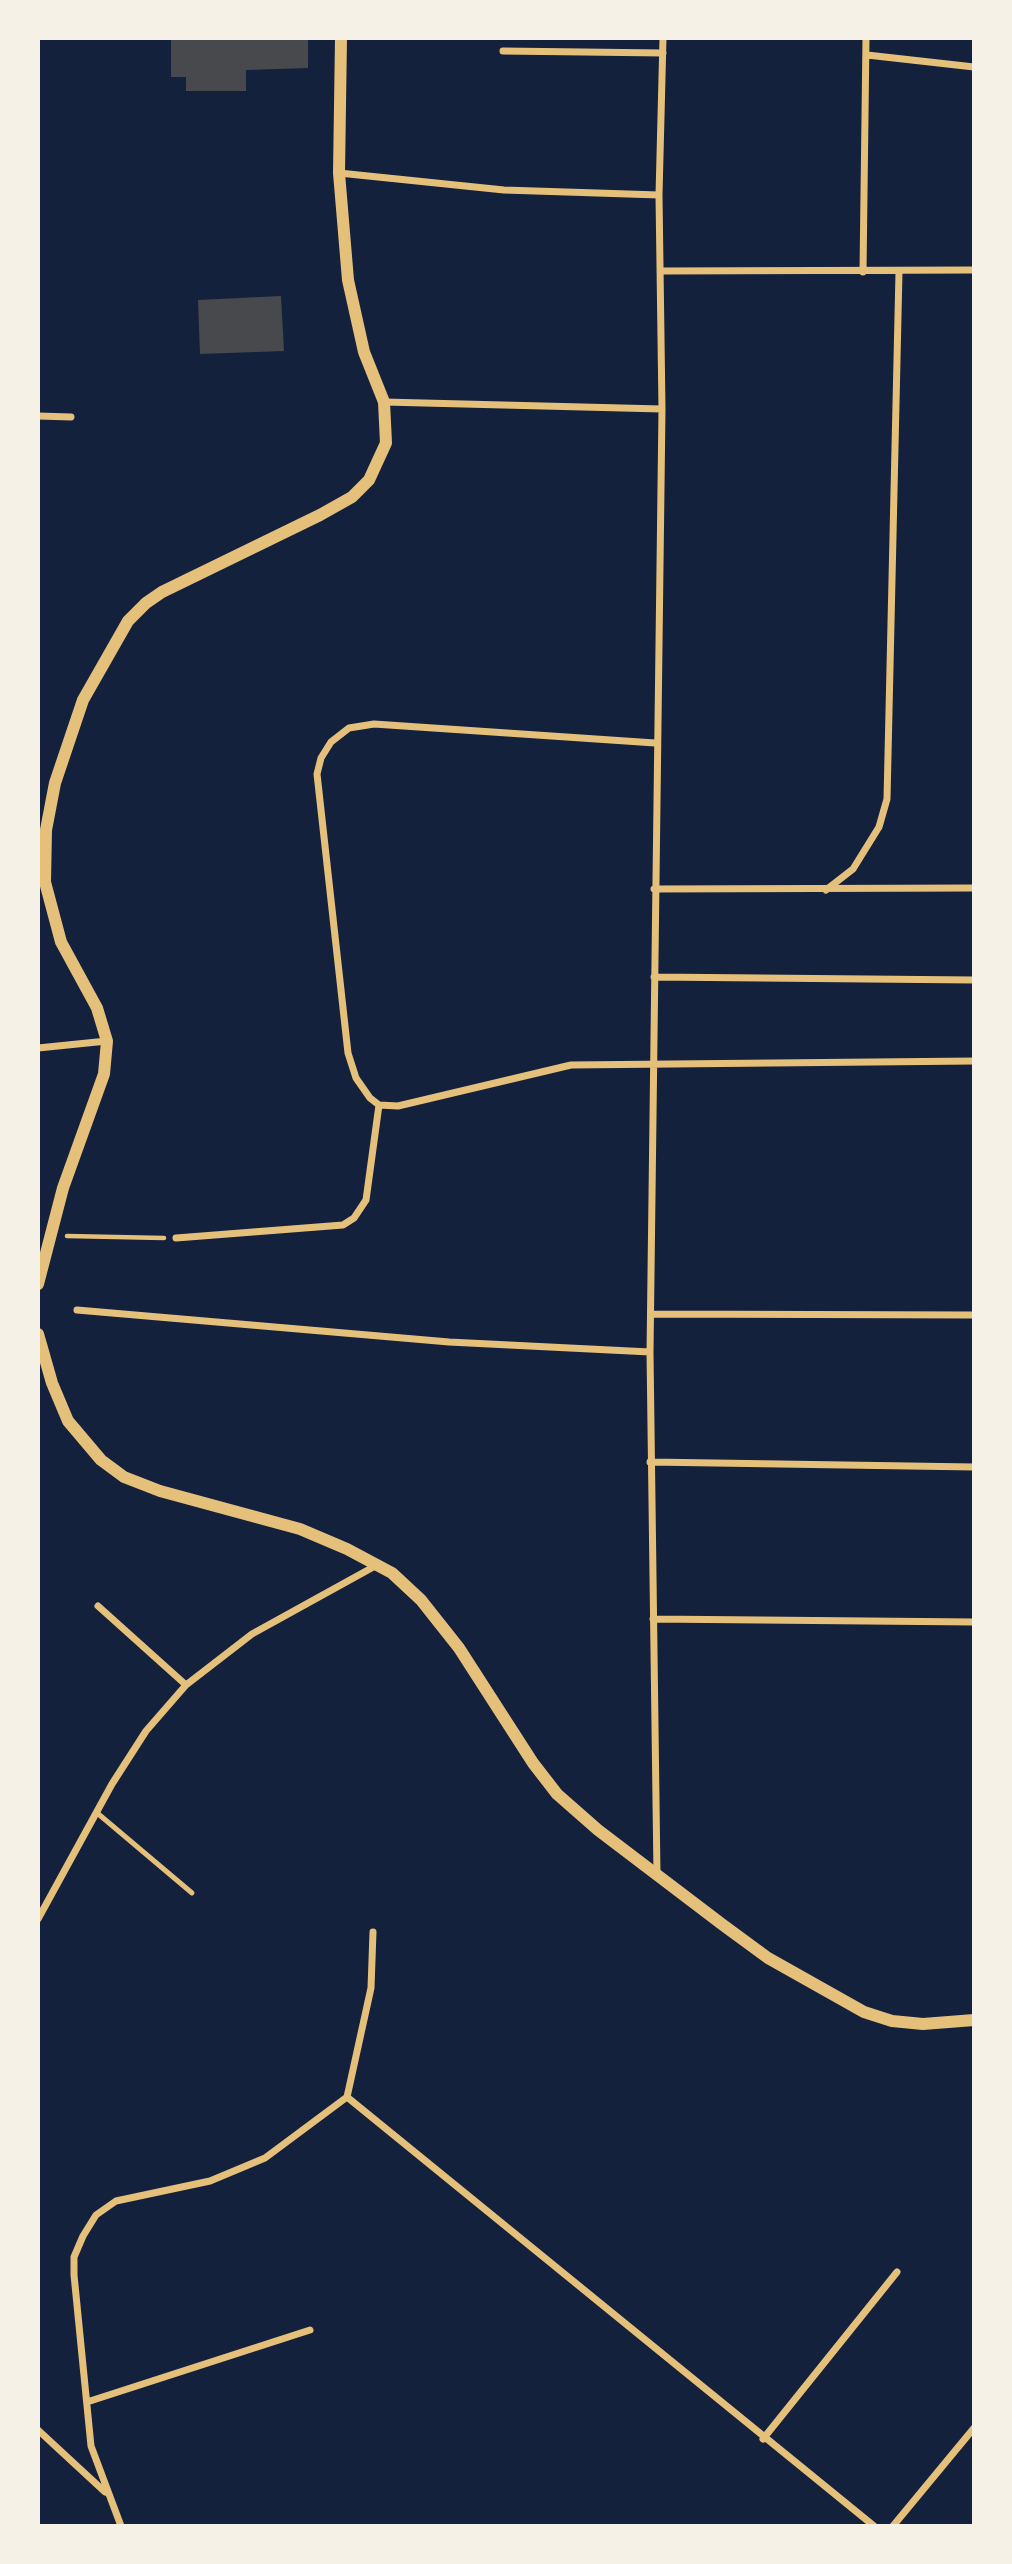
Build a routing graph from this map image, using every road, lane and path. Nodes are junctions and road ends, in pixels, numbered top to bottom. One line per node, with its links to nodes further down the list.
1 (341, 38): 8 (street)
2 (663, 38): 5 (street)
3 (866, 38): 6 (street)
4 (503, 51): 5 (street)
5 (663, 53): 9 (street)
6 (866, 55): 7 (street); 12 (street)
7 (974, 67)
8 (339, 173): 9 (street); 14 (street)
9 (659, 195): 11 (street)
10 (974, 270): 13 (street)
11 (660, 271): 12 (street); 15 (street)
12 (863, 272): 13 (street)
13 (900, 272): 21 (street)
14 (384, 402): 15 (street); 24 (street)
15 (662, 409): 18 (street)
16 (38, 416): 17 (street)
17 (71, 417)
18 (655, 743): 19 (street); 28 (street)
19 (654, 888): 21 (street); 22 (street)
20 (974, 888): 21 (street)
21 (826, 890)
22 (654, 977): 23 (street); 27 (street)
23 (974, 980)
24 (107, 1041): 25 (street); 29 (street)
25 (38, 1048)
26 (974, 1062): 27 (street)
27 (652, 1063): 28 (street); 33 (street)
28 (379, 1105): 30 (street)
29 (49, 1236): 30 (path); 31 (street)
30 (176, 1238)
31 (38, 1284)
32 (76, 1310): 36 (street)
33 (651, 1314): 34 (street); 36 (street)
34 (974, 1315)
35 (38, 1334): 39 (street)
36 (650, 1352): 37 (street)
37 (650, 1462): 38 (street); 41 (street)
38 (974, 1467)
39 (378, 1565): 43 (street); 45 (street)
40 (98, 1606): 43 (street)
41 (653, 1619): 42 (street); 45 (street)
42 (974, 1622)
43 (186, 1685): 44 (street)
44 (96, 1812): 46 (lane); 47 (street)
45 (657, 1876): 49 (street)
46 (192, 1893)
47 (38, 1919)
48 (373, 1932): 50 (street)
49 (974, 2020)
50 (347, 2097): 53 (street); 56 (street)
51 (897, 2272): 56 (street)
52 (310, 2330): 53 (street)
53 (87, 2402): 57 (street)
54 (974, 2428): 60 (street)
55 (38, 2430): 57 (street)
56 (764, 2439): 59 (street)
57 (108, 2495): 58 (street)
58 (121, 2525)
59 (874, 2525)
60 (893, 2525)

